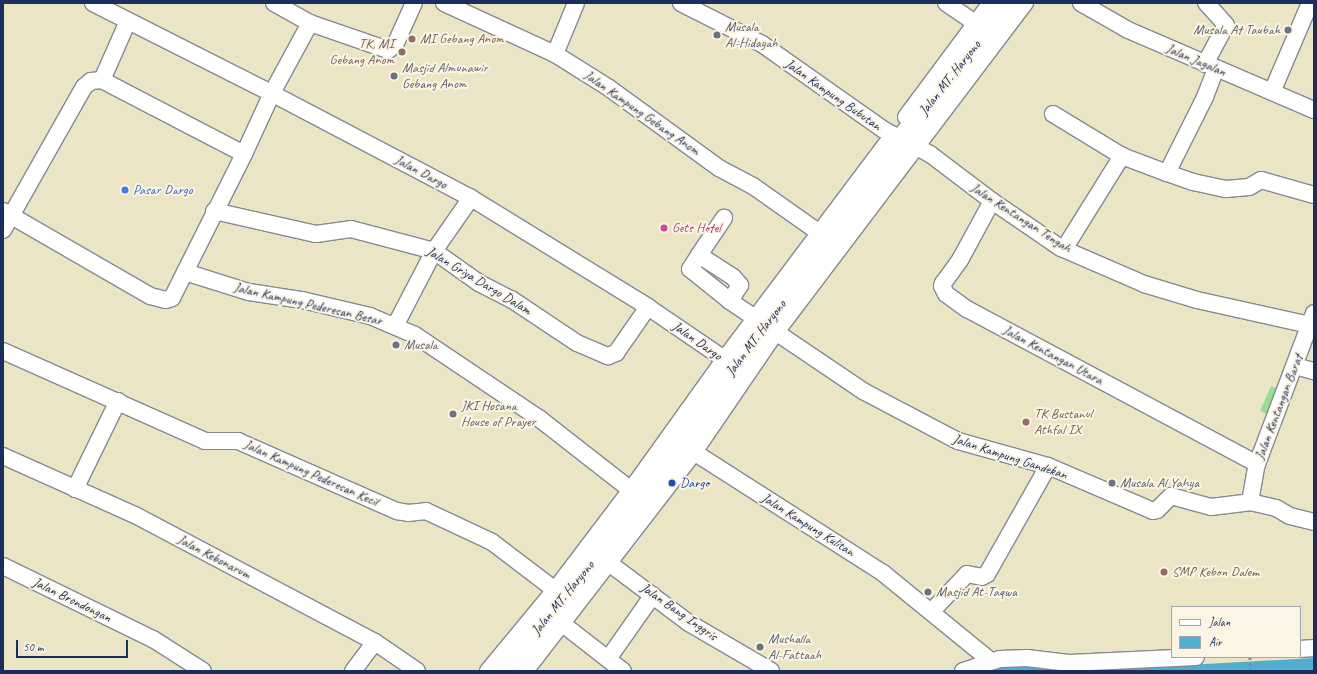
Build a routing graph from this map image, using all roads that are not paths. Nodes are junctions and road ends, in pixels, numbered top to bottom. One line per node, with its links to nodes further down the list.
1 (93, 3): 14 (street, Jalan Dargo)
2 (274, 3): 16 (street)
3 (414, 3): 16 (street)
4 (444, 3): 18 (street, Jalan Kampung Gebang Anom)
5 (576, 3): 18 (street)
6 (681, 3): 26 (street, Jalan Kampung Bubutan)
7 (946, 3): 17 (street)
8 (991, 3): 17 (street)
9 (1007, 3): 17 (main road, Jalan MT. Haryono)
10 (1025, 3): 21 (street)
11 (1081, 3): 19 (street, Jalan Jagalan)
12 (1206, 3): 19 (street)
13 (1310, 3): 22 (street)
14 (113, 7): 15 (street, Jalan Dargo)
15 (128, 21): 20 (street); 23 (street, Jalan Dargo)
16 (310, 22): 23 (street)
17 (981, 27): 21 (main road, Jalan MT. Haryono); 26 (street)
18 (555, 54): 38 (street, Jalan Kampung Gebang Anom)
19 (1210, 66): 22 (street, Jalan Jagalan); 29 (street)
20 (102, 80): 27 (street); 35 (street)
21 (949, 91): 26 (main road, Jalan MT. Haryono)
22 (1272, 92): 24 (street, Jalan Jagalan)
23 (272, 93): 27 (street); 32 (street, Jalan Dargo)
24 (1314, 110)
25 (1054, 114): 28 (street)
26 (904, 140): 30 (main road, Jalan MT. Haryono); 33 (street, Jalan Kentangan Tengah)
27 (244, 154): 34 (street)
28 (1122, 156): 29 (street); 39 (street)
29 (1167, 173): 31 (street)
30 (874, 181): 38 (main road, Jalan MT. Haryono); 44 (street)
31 (1314, 195)
32 (471, 198): 40 (street); 42 (street, Jalan Dargo)
33 (992, 201): 39 (street, Jalan Kentangan Tengah); 53 (street, Jalan Kentangan Utara)
34 (214, 211): 40 (street, Jalan Griya Dargo Dalam); 41 (street)
35 (7, 213): 37 (street); 41 (street)
36 (724, 218): 44 (street, Jalan Kampung Gandekan)
37 (3, 230)
38 (824, 237): 44 (main road, Jalan MT. Haryono)
39 (1064, 249): 43 (street, Jalan Kentangan Tengah)
40 (434, 251): 42 (street, Jalan Griya Dargo Dalam); 45 (street)
41 (185, 272): 45 (street, Jalan Kampung Pederesan Besar)
42 (648, 307): 47 (street, Jalan Dargo)
43 (1312, 319): 48 (street, Jalan Kentangan Barat)
44 (765, 325): 47 (main road, Jalan MT. Haryono); 51 (street); 54 (street, Jalan Kampung Gandekan)
45 (395, 326): 56 (street, Jalan Kampung Pederesan Besar)
46 (3, 351): 50 (street, Jalan Kampung Pederesan Kecil)
47 (729, 363): 51 (main road, Jalan MT. Haryono); 56 (street)
48 (1295, 366): 49 (street); 53 (street, Jalan Kentangan Barat)
49 (1314, 371)
50 (118, 401): 55 (street); 61 (street, Jalan Kampung Pederesan Kecil)
51 (688, 448): 56 (main road, Jalan MT. Haryono); 59 (street); 63 (street, Jalan Kampung Kulitan)
52 (3, 456): 55 (street, Jalan Kebonarum)
53 (1257, 464): 57 (street, Jalan Kentangan Barat)
54 (1048, 466): 57 (street, Jalan Kampung Gandekan); 63 (street)
55 (75, 489): 65 (street, Jalan Kebonarum)
56 (637, 494): 59 (main road, Jalan MT. Haryono); 61 (street)
57 (1250, 502): 58 (street)
58 (1314, 522)
59 (604, 559): 61 (main road, Jalan MT. Haryono); 62 (street, Jalan Bang Inggris); 64 (street)
60 (3, 566): 72 (street, Jalan Brondongan)
61 (560, 593): 64 (main road, Jalan MT. Haryono); 75 (street)
62 (653, 595): 69 (street); 79 (street, Jalan Bang Inggris)
63 (932, 611): 70 (street, Jalan Kampung Kulitan)
64 (556, 620): 69 (street); 76 (main road, Jalan MT. Haryono); 77 (street)
65 (375, 642): 73 (street); 74 (street, Jalan Kebonarum)
66 (1314, 648): 67 (street)
67 (1301, 649)
68 (1192, 658): 71 (street)
69 (608, 659): 78 (street)
70 (992, 661): 71 (street); 80 (street)
71 (1168, 665)
72 (203, 671)
73 (353, 671)
74 (417, 671)
75 (488, 671)
76 (503, 671)
77 (525, 671)
78 (623, 671)
79 (771, 671)
80 (963, 671)

